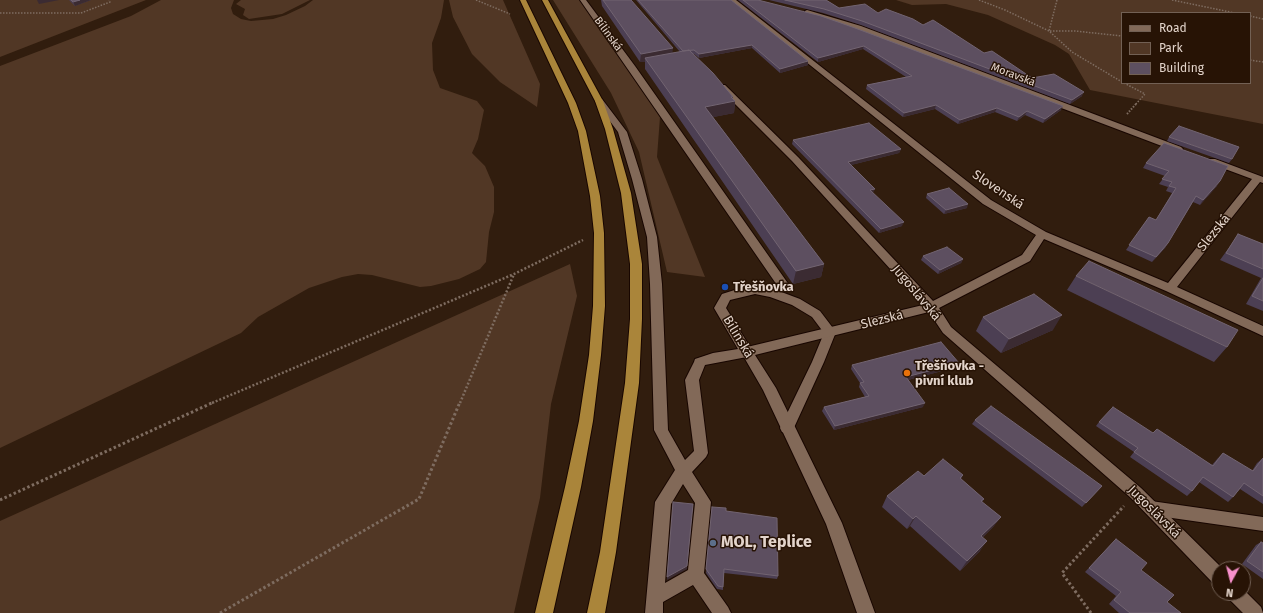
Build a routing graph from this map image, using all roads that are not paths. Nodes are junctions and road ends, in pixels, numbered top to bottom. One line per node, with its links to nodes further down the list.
1 (523, 0): 26 (highway)
2 (545, 0): 7 (highway)
3 (583, 0): 12 (street, Bílinská)
4 (732, 0): 11 (street, Slovenská)
5 (800, 11): 8 (street, Moravská)
6 (713, 78): 14 (street, Jugoslávská)
7 (599, 102): 19 (street); 27 (highway)
8 (1187, 153)
9 (1202, 158): 10 (street)
10 (1261, 179): 13 (street, Slezská)
11 (1042, 234): 13 (street, Slovenská); 14 (street, Slezská)
12 (784, 285)
13 (1170, 288): 15 (street, Slovenská)
14 (932, 307): 16 (street, Slezská); 20 (street, Jugoslávská)
15 (1263, 330)
16 (830, 332): 17 (street, Slezská); 17 (street, Bílinská); 18 (street)
17 (747, 352): 18 (street, Bílinská); 19 (street, Slezská)
18 (787, 428): 29 (street, Bílinská)
19 (684, 471): 23 (street); 25 (street)
20 (1151, 508): 21 (street); 22 (street, Jugoslávská)
21 (1263, 524)
22 (1211, 569)
23 (696, 575): 25 (street); 28 (street)
24 (1243, 601): 30 (street)
25 (654, 605)
26 (544, 613)
27 (596, 613)
28 (722, 613)
29 (866, 613)
30 (1254, 613)

